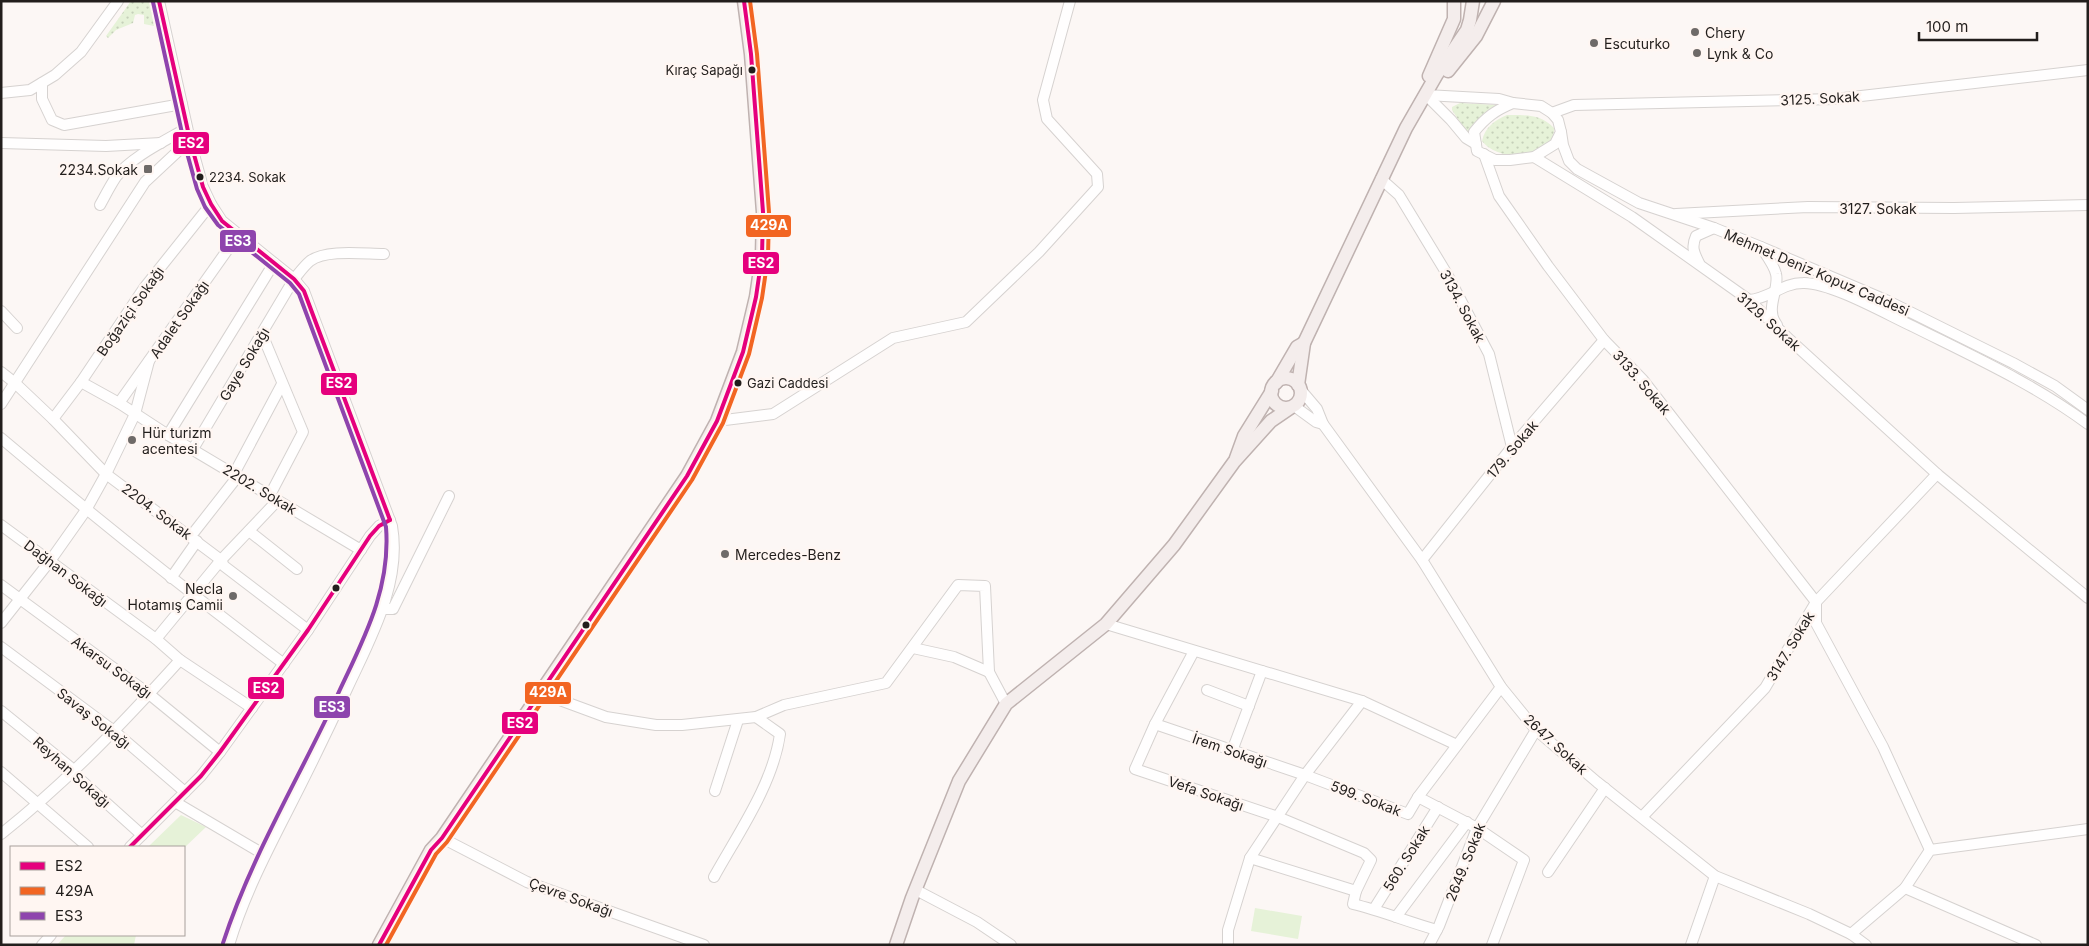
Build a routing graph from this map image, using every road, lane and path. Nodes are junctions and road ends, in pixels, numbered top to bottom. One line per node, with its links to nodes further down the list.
1 (118, 1): 9 (street)
2 (159, 1): 13 (street)
3 (744, 1): 56 (main road)
4 (1070, 1): 56 (street)
5 (1454, 1): 11 (main road)
6 (1473, 1): 11 (main road)
7 (1494, 1): 11 (main road)
8 (2088, 70): 14 (street, 3125. Sokak)
9 (42, 83): 10 (street); 13 (street)
10 (1, 93)
11 (1426, 95): 12 (street); 20 (street); 23 (main road)
12 (1513, 103): 14 (street); 20 (street)
13 (182, 104): 15 (street)
14 (1552, 113): 16 (street)
15 (187, 128): 17 (street); 19 (street)
16 (1561, 132): 22 (street); 27 (street, Mehmet Deniz Kopuz Caddesi)
17 (190, 140): 24 (street); 46 (street)
18 (1, 143): 19 (street)
19 (161, 143): 25 (street)
20 (1476, 144): 21 (street)
21 (1484, 154): 22 (street); 40 (street, 3133. Sokak)
22 (1534, 157): 33 (street, 3129. Sokak)
23 (1381, 180): 42 (main road); 61 (street, 3134. Sokak)
24 (210, 204): 29 (street); 45 (street, Boğaziçi Sokağı)
25 (100, 205)
26 (2088, 205): 27 (street, 3127. Sokak)
27 (1668, 214): 28 (street, Mehmet Deniz Kopuz Caddesi)
28 (1714, 228): 30 (street, Mehmet Deniz Kopuz Caddesi); 33 (street)
29 (238, 235): 32 (street); 43 (street, Adalet Sokağı)
30 (1761, 246): 35 (street); 53 (street, Mehmet Deniz Kopuz Caddesi)
31 (384, 254): 34 (street, Gaye Sokağı)
32 (274, 263): 34 (street); 59 (street)
33 (1701, 265): 36 (street, 3129. Sokak)
34 (294, 279): 39 (street, Gaye Sokağı); 70 (street)
35 (1773, 292): 36 (street); 41 (street); 58 (street)
36 (1749, 300): 41 (street, 3129. Sokak)
37 (1, 311): 38 (street)
38 (17, 328)
39 (262, 334): 47 (street); 62 (street, Gaye Sokağı)
40 (1604, 340): 61 (street, 179. Sokak); 84 (street, 3133. Sokak)
41 (1790, 340): 65 (street, 3129. Sokak)
42 (1304, 343): 48 (main road); 49 (main road)
43 (149, 361): 50 (street, Adalet Sokağı); 54 (street)
44 (1, 372): 46 (street, 2204. Sokak)
45 (81, 382): 50 (street, 2202. Sokak); 55 (street, Boğaziçi Sokağı)
46 (15, 383): 51 (street); 55 (street, 2204. Sokak)
47 (282, 384): 66 (street); 68 (street)
48 (1274, 387): 49 (main road); 52 (main road); 63 (main road)
49 (1299, 387): 52 (main road); 57 (street)
50 (119, 403): 54 (street, 2202. Sokak)
51 (1, 404)
52 (1292, 407): 57 (street); 63 (main road)
53 (2088, 410)
54 (135, 414): 59 (street, 2202. Sokak); 64 (street)
55 (53, 419): 64 (street, 2204. Sokak)
56 (717, 420): 99 (main road)
57 (1322, 424): 76 (street, 2647. Sokak)
58 (2088, 424)
59 (168, 435): 62 (street, 2202. Sokak)
60 (1, 438): 69 (street)
61 (1512, 448): 76 (street, 179. Sokak)
62 (193, 449): 66 (street, 2202. Sokak)
63 (1234, 462): 87 (main road)
64 (106, 474): 69 (street); 73 (street, 2204. Sokak)
65 (1937, 474): 82 (street, 3129. Sokak); 84 (street, 3147. Sokak)
66 (236, 475): 68 (street, 2202. Sokak); 73 (street)
67 (449, 496): 85 (street)
68 (274, 497): 72 (street); 74 (street, 2202. Sokak)
69 (86, 510): 77 (street); 79 (street)
70 (390, 520): 74 (street); 85 (street)
71 (1, 525): 77 (street, Dağhan Sokağı)
72 (249, 531): 75 (street); 78 (street)
73 (194, 539): 75 (street, 2204. Sokak); 79 (street)
74 (361, 550): 88 (street)
75 (221, 560): 81 (street); 88 (street, 2204. Sokak)
76 (1422, 560): 97 (street, 2647. Sokak)
77 (50, 561): 83 (street); 89 (street, Dağhan Sokağı)
78 (297, 569)
79 (171, 578): 81 (street)
80 (1, 586): 83 (street, Akarsu Sokağı)
81 (193, 596): 89 (street); 94 (street)
82 (2088, 598)
83 (20, 600): 86 (street); 100 (street, Akarsu Sokağı)
84 (1816, 602): 125 (street, 3147. Sokak); 134 (street)
85 (382, 609): 135 (street)
86 (1, 623)
87 (1106, 624): 92 (street); 102 (main road)
88 (308, 630): 94 (street)
89 (156, 639): 93 (street, Dağhan Sokağı)
90 (1, 647): 110 (street, Savaş Sokağı)
91 (913, 648): 96 (street); 96 (street); 106 (street)
92 (1194, 651): 95 (street); 108 (street)
93 (180, 660): 100 (street); 104 (street, Dağhan Sokağı)
94 (284, 664): 104 (street)
95 (1262, 671): 101 (street); 103 (street)
96 (989, 672): 102 (street)
97 (1501, 687): 109 (street, 2647. Sokak); 111 (street)
98 (1207, 690): 103 (street)
99 (541, 693): 107 (street); 131 (main road)
100 (149, 694): 110 (street); 113 (street, Akarsu Sokağı)
101 (1362, 701): 111 (street); 116 (street)
102 (1006, 704): 141 (main road)
103 (1249, 706): 112 (street)
104 (252, 708): 113 (street)
105 (1, 711): 115 (street, Reyhan Sokağı)
106 (756, 717): 107 (street); 139 (street)
107 (738, 720): 118 (street)
108 (1155, 724): 112 (street, İrem Sokağı); 124 (street, Vefa Sokağı)
109 (1536, 730): 117 (street, 2647. Sokak); 127 (street, 2649. Sokak)
110 (114, 732): 115 (street); 119 (street, Savaş Sokağı)
111 (1457, 745): 120 (street)
112 (1232, 751): 116 (street, İrem Sokağı)
113 (220, 752): 119 (street)
114 (1, 772): 122 (street)
115 (73, 773): 122 (street); 130 (street, Reyhan Sokağı)
116 (1305, 775): 120 (street, 599. Sokak); 124 (street)
117 (1605, 788): 125 (street, 2647. Sokak); 137 (street)
118 (715, 791)
119 (185, 792): 121 (street)
120 (1418, 797): 123 (street)
121 (175, 802): 130 (street); 135 (street)
122 (40, 804): 129 (street); 132 (street)
123 (1438, 807): 126 (street); 143 (street, 560. Sokak)
124 (1278, 817): 136 (street); 142 (street, Vefa Sokağı)
125 (1642, 817): 138 (street, 2647. Sokak)
126 (1466, 822): 127 (street); 144 (street)
127 (1477, 828): 145 (street, 2649. Sokak); 155 (street)
128 (2088, 829): 134 (street)
129 (1, 834)
130 (142, 835): 133 (street)
131 (442, 838): 148 (main road); 149 (main road); 150 (street, Çevre Sokağı)
132 (87, 846)
133 (131, 846)
134 (1930, 850): 140 (street)
135 (266, 855): 147 (street)
136 (1250, 858): 142 (street); 153 (street)
137 (1548, 872)
138 (1715, 876): 146 (street, 2647. Sokak); 156 (street)
139 (714, 877)
140 (1905, 888): 146 (street); 158 (street)
141 (916, 890): 151 (main road); 152 (street)
142 (1356, 891): 143 (street)
143 (1374, 909): 144 (street)
144 (1396, 917): 145 (street)
145 (1436, 930): 154 (street, 2649. Sokak)
146 (1851, 934): 157 (street)
147 (229, 945)
148 (379, 945)
149 (386, 945)
150 (704, 945)
151 (896, 945)
152 (1012, 945)
153 (1228, 945)
154 (1429, 945)
155 (1492, 945)
156 (1691, 945)
157 (1866, 945)
158 (2036, 945)

